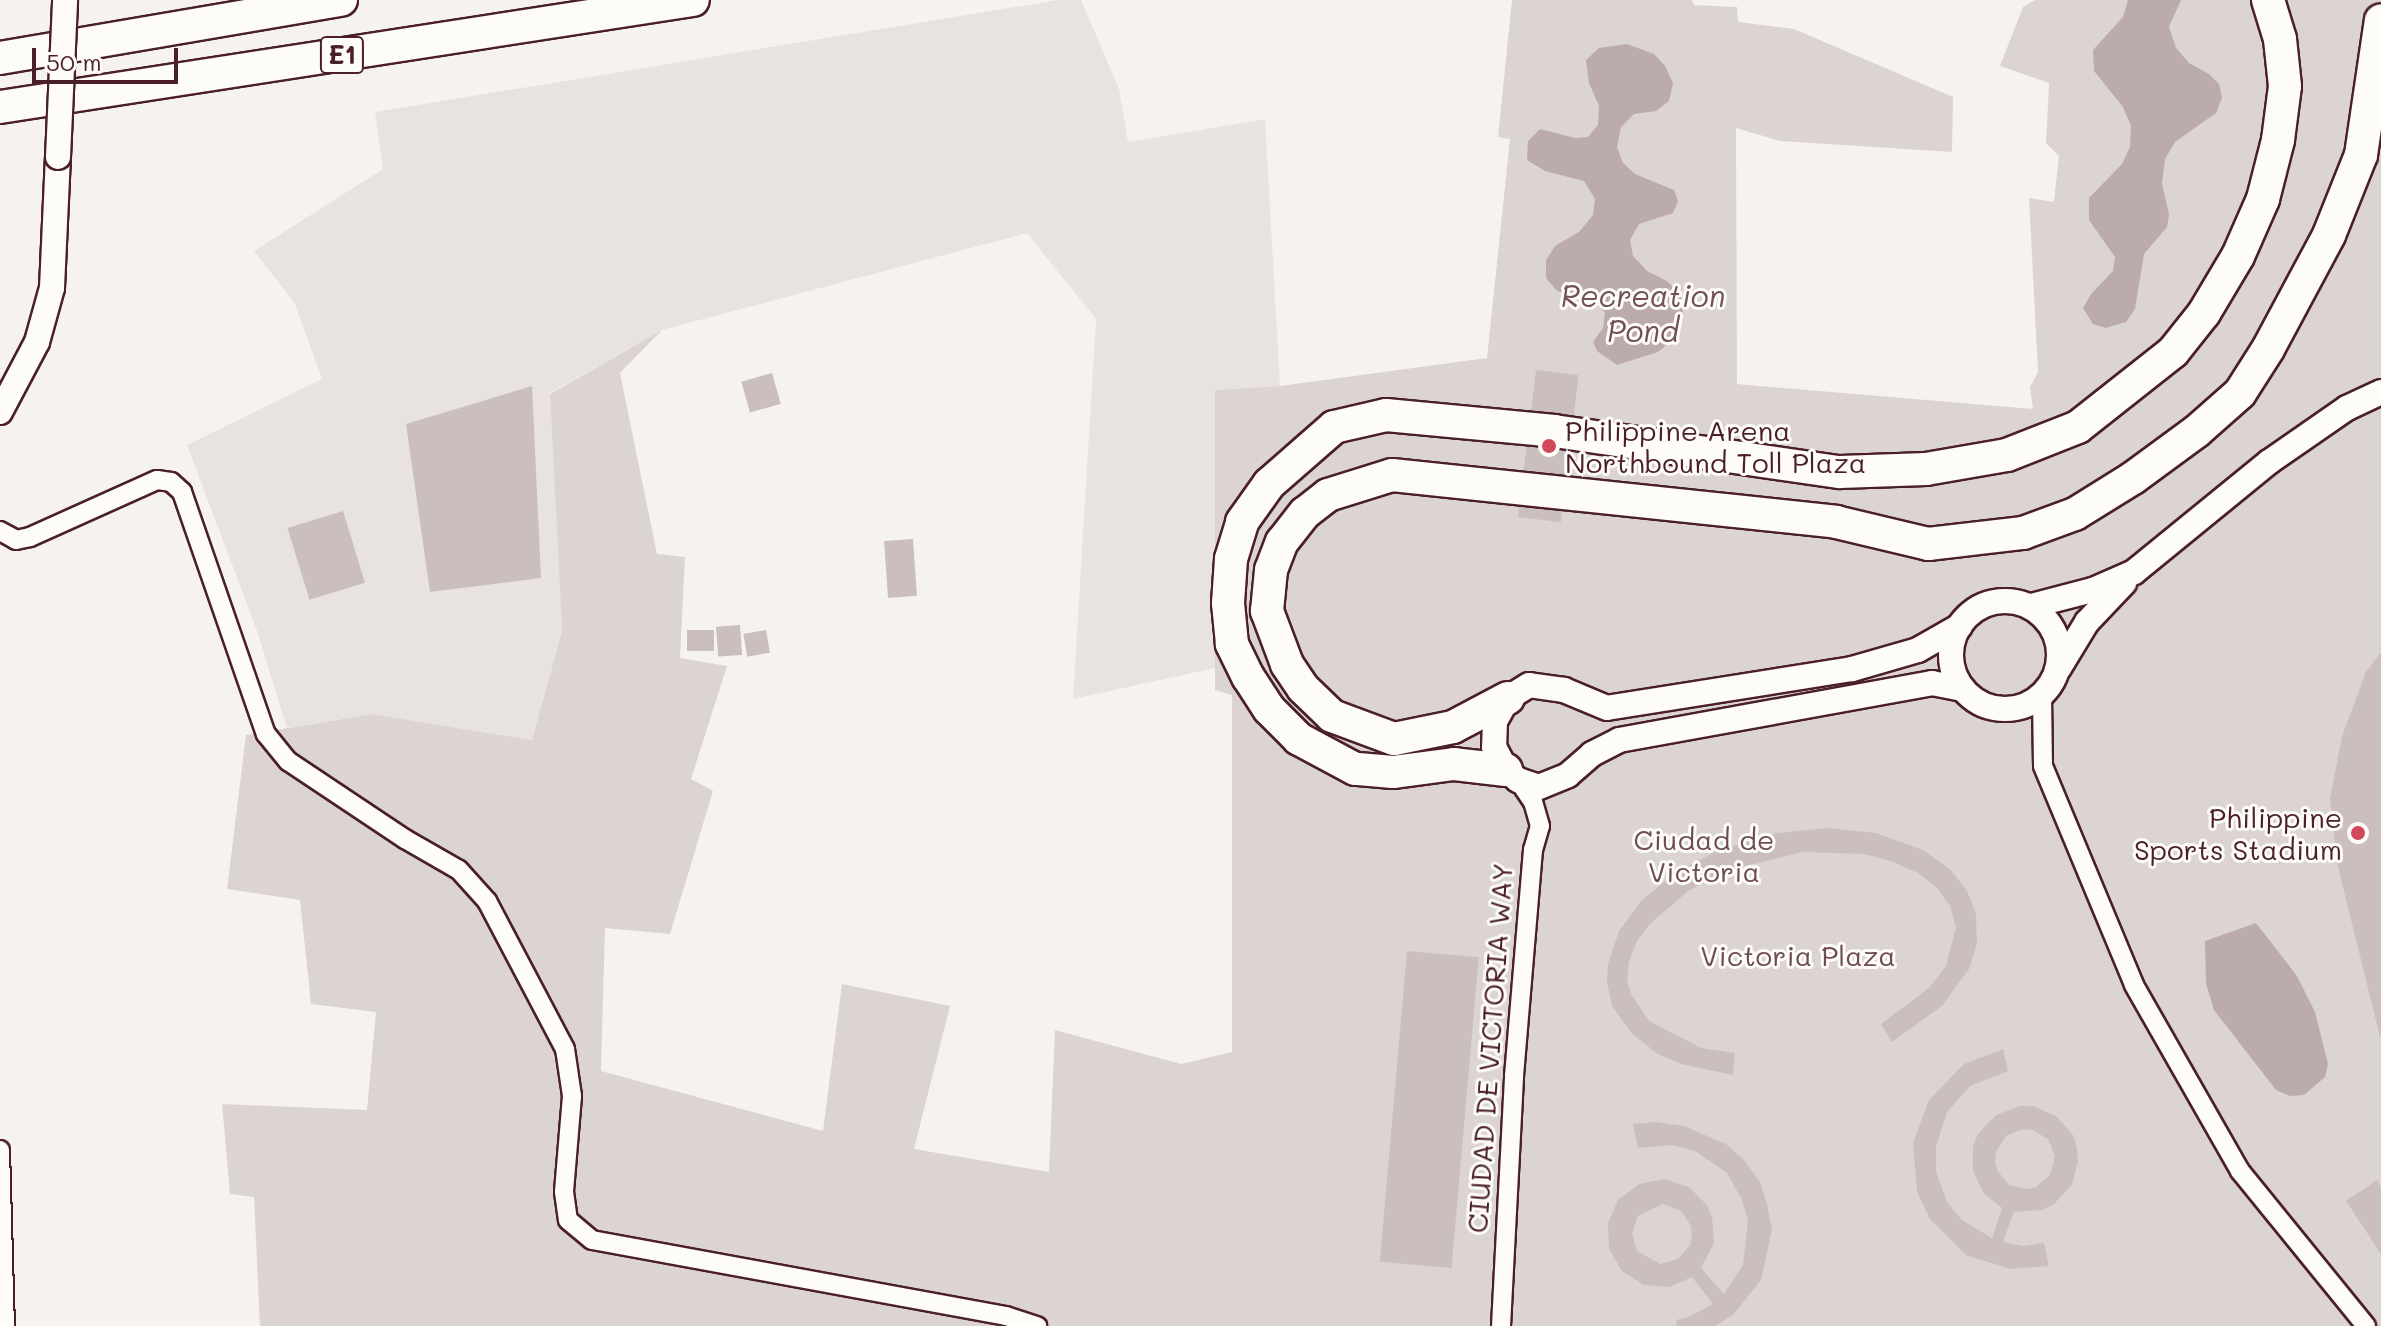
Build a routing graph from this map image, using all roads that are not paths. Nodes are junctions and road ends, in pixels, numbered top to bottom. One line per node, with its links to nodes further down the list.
1 (65, 0): 9 (main road, bridge)
2 (341, 0): 6 (highway, E1)
3 (693, 0): 7 (highway, E1)
4 (2268, 0): 18 (highway)
5 (2381, 20): 17 (highway)
6 (0, 58)
7 (0, 107)
8 (2381, 392): 11 (main road)
9 (0, 412)
10 (0, 531): 21 (street)
11 (2134, 572): 12 (main road); 14 (main road)
12 (2031, 606): 13 (main road); 14 (main road)
13 (1960, 626): 15 (main road); 17 (main road)
14 (2057, 672): 16 (main road)
15 (1962, 689): 16 (main road); 18 (main road)
16 (2042, 695): 23 (street)
17 (1508, 698): 18 (main road)
18 (1512, 775): 22 (street, CIUDAD DE VICTORIA WAY)
19 (0, 1150): 20 (street)
20 (5, 1326)
21 (1037, 1326)
22 (1501, 1326)
23 (2366, 1326)

